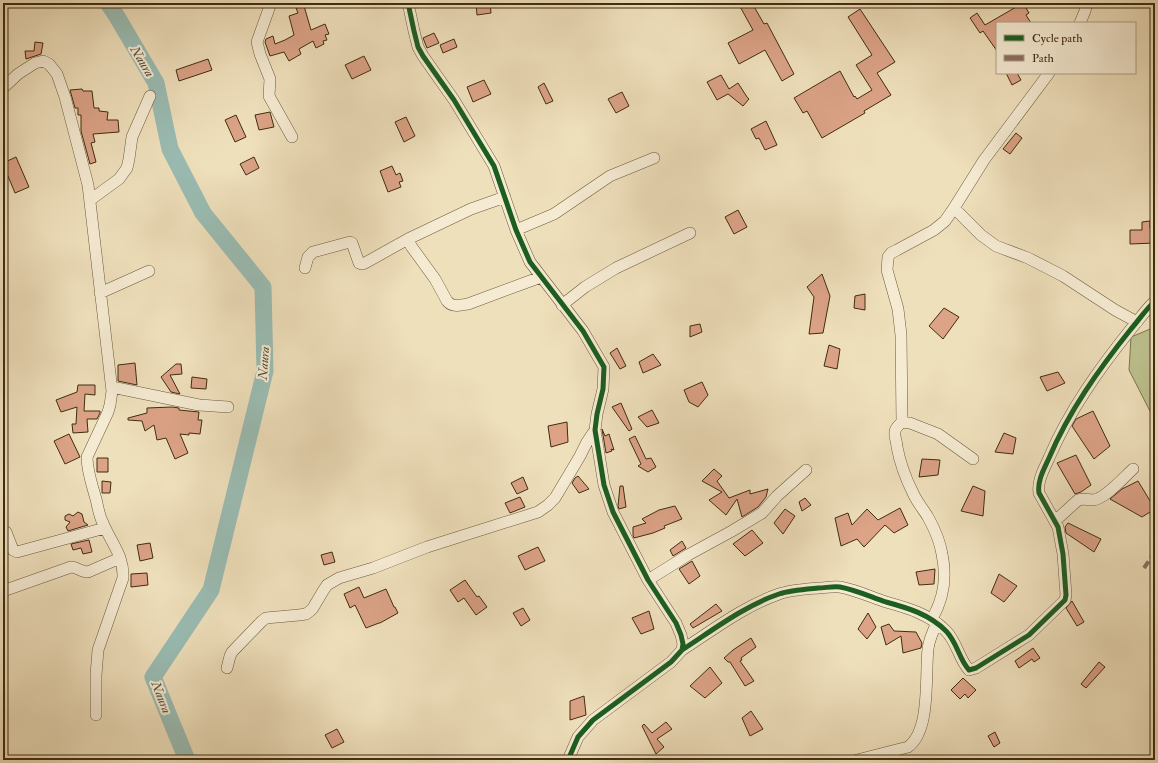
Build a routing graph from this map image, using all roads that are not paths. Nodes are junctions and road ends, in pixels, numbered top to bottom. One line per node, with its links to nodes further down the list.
1 (271, 3): 8 (street)
2 (408, 3): 10 (street)
3 (1087, 3): 4 (street)
4 (1080, 22)
5 (1048, 74): 12 (street)
6 (3, 88): 11 (street)
7 (150, 96): 11 (street)
8 (292, 137)
9 (654, 158): 13 (street)
10 (505, 197): 13 (street); 15 (street)
11 (90, 200): 19 (street)
12 (954, 208): 22 (street); 25 (street)
13 (516, 230): 18 (street)
14 (690, 233): 21 (street)
15 (408, 239): 16 (street); 18 (street)
16 (305, 268)
17 (149, 271): 19 (street)
18 (541, 277): 21 (street)
19 (100, 293): 23 (street)
20 (1155, 301): 22 (street)
21 (562, 304): 26 (street)
22 (1137, 322): 30 (street)
23 (112, 387): 24 (street); 31 (street)
24 (228, 407)
25 (902, 422): 27 (street); 36 (street)
26 (595, 430): 34 (street); 38 (street)
27 (973, 459)
28 (1133, 469): 30 (street)
29 (806, 470): 34 (street)
30 (1055, 522): 36 (street)
31 (105, 528): 32 (street); 33 (street)
32 (6, 532)
33 (120, 558): 35 (street); 39 (street)
34 (648, 580): 37 (street)
35 (3, 591)
36 (935, 621): 37 (street); 41 (street)
37 (682, 650): 40 (street)
38 (227, 668)
39 (96, 715)
40 (568, 760)
41 (857, 760)

